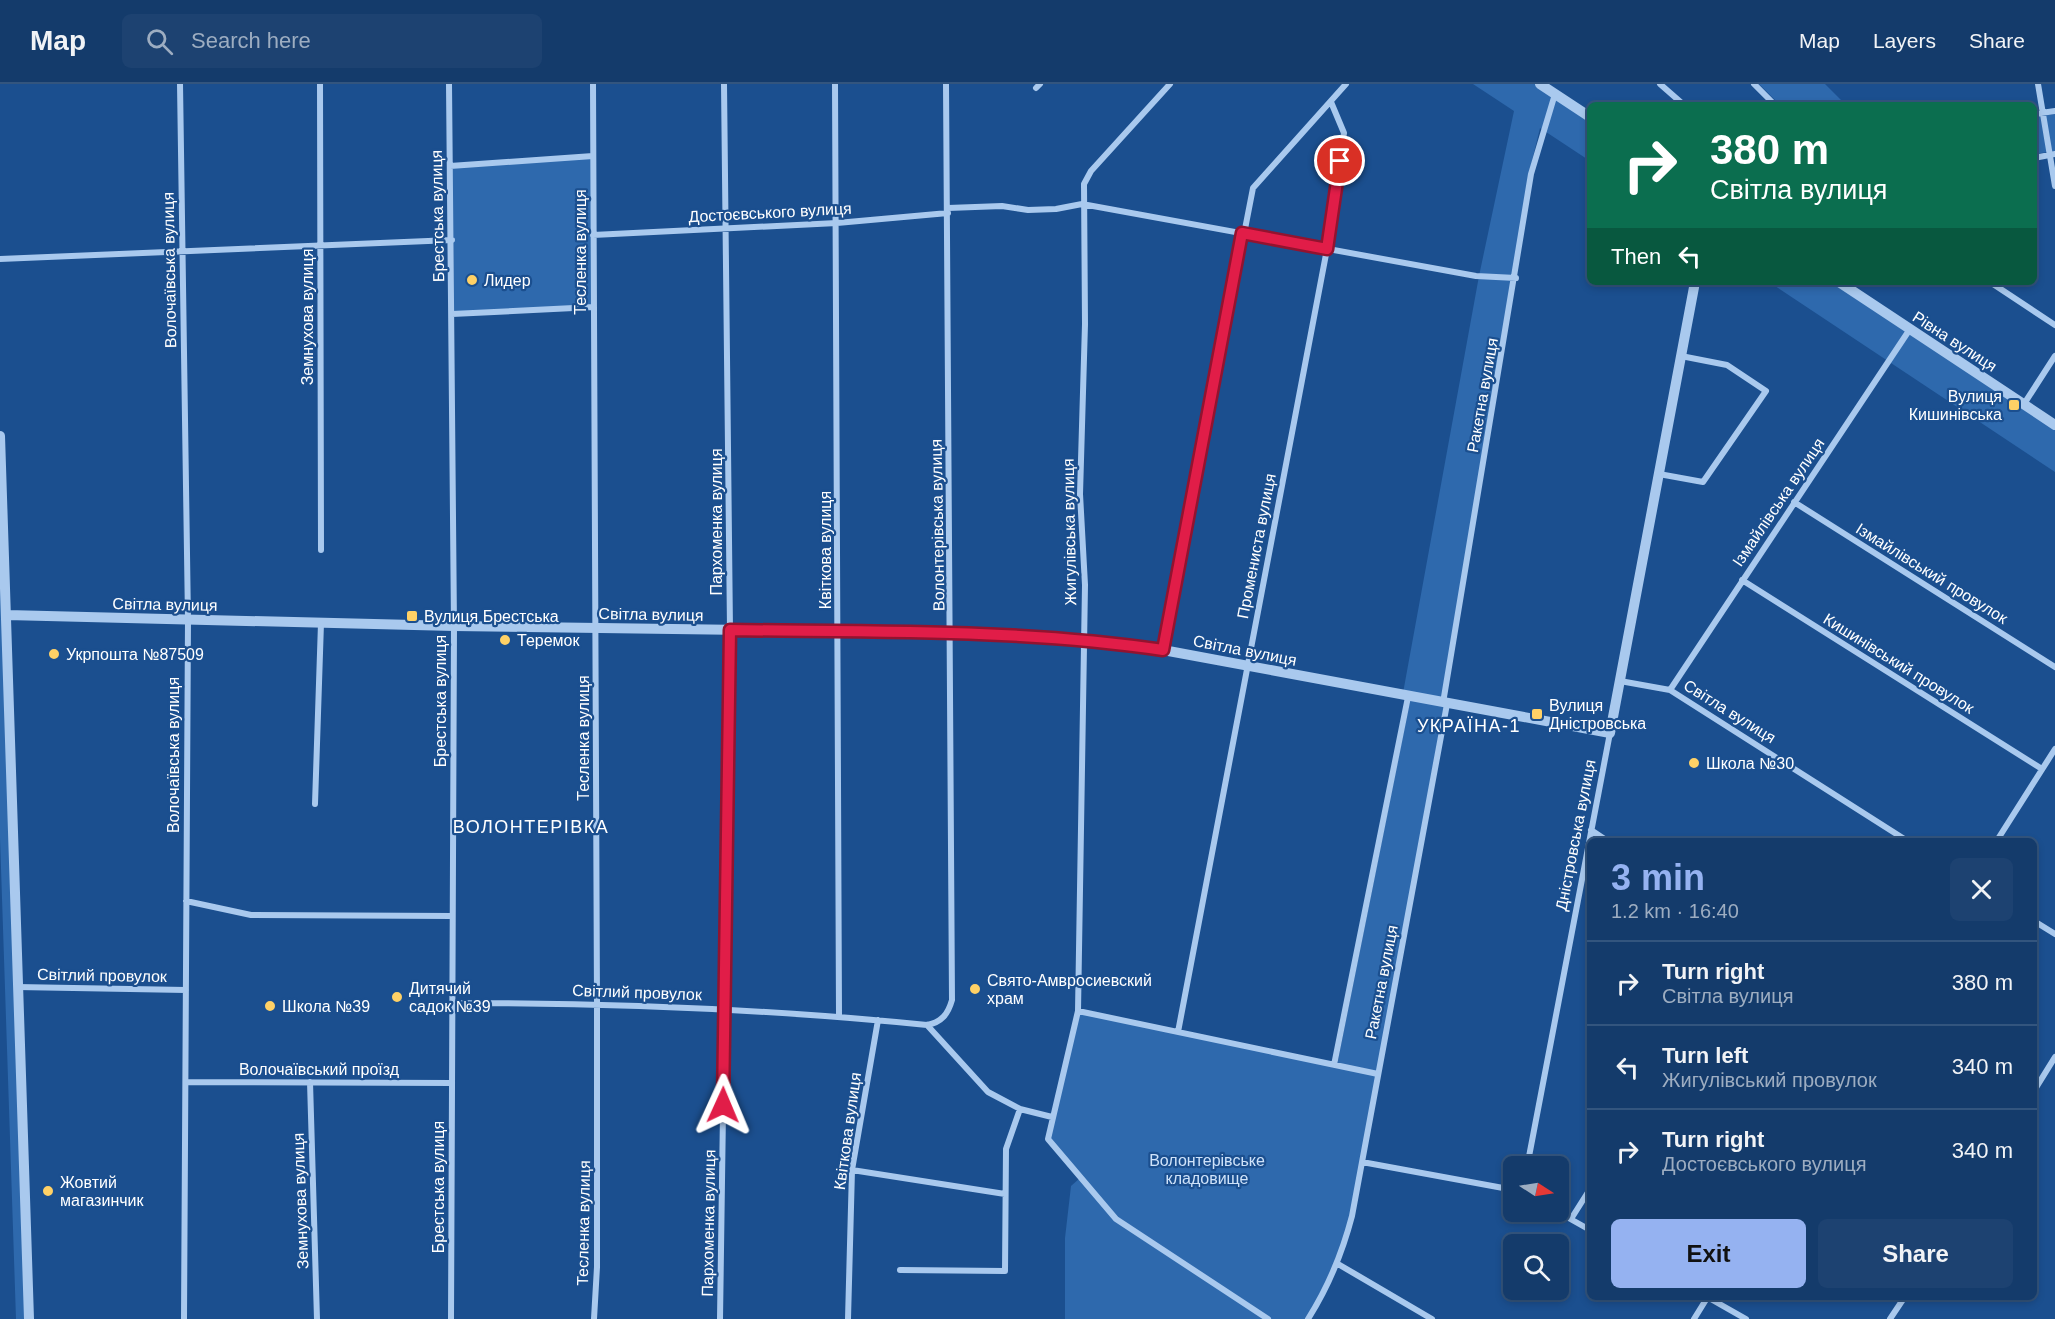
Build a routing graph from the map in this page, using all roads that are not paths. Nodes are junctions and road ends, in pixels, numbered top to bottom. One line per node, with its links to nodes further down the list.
1 (180, 84): 36 (street, Волочаївська вулиця)
2 (320, 84): 34 (street, Земнухова вулиця)
3 (449, 84): 25 (street, Брестська вулиця)
4 (593, 84): 23 (street, Тесленка вулиця)
5 (724, 84): 30 (street, Пархоменка вулиця)
6 (835, 84): 29 (street, Квіткова вулиця)
7 (946, 84): 28 (street, Волонтерівська вулиця)
8 (1170, 84): 27 (street, Жигулівська вулиця)
9 (1346, 84): 15 (street)
10 (1660, 84): 16 (street)
11 (1754, 84): 17 (street)
12 (2038, 84): 19 (street)
13 (1544, 85): 14 (street)
14 (1555, 94): 21 (street); 38 (street, Ракетна вулиця)
15 (1330, 102): 31 (street); 35 (street, Промениста вулиця)
16 (1681, 102)
17 (1772, 102)
18 (2055, 111): 19 (street)
19 (2043, 113): 20 (street); 22 (street)
20 (2037, 114)
21 (1587, 115)
22 (2052, 155): 24 (street); 26 (street)
23 (593, 156): 25 (street); 32 (street, Тесленка вулиця)
24 (2037, 158)
25 (450, 166): 33 (street, Брестська вулиця)
26 (2055, 186)
27 (1082, 204): 28 (street, Достоєвського вулиця); 31 (street, Достоєвського вулиця); 63 (street, Жигулівська вулиця)
28 (948, 211): 29 (street, Достоєвського вулиця); 62 (street, Волонтерівська вулиця)
29 (837, 223): 30 (street, Достоєвського вулиця); 61 (street, Квіткова вулиця)
30 (727, 228): 32 (street, Достоєвського вулиця); 60 (street, Пархоменка вулиця)
31 (1242, 233): 35 (street, Достоєвського вулиця); 64 (street)
32 (593, 235): 42 (street, Тесленка вулиця)
33 (452, 240): 34 (street); 43 (street, Брестська вулиця)
34 (320, 245): 36 (street); 53 (street, Земнухова вулиця)
35 (1327, 249): 38 (street, Достоєвського вулиця); 65 (street, Промениста вулиця)
36 (182, 250): 37 (street); 56 (street, Волочаївська вулиця)
37 (0, 259)
38 (1516, 278): 70 (street, Ракетна вулиця)
39 (1694, 285): 46 (street, Дністровська вулиця)
40 (1844, 285): 45 (street, Рівна вулиця)
41 (1995, 285): 44 (street)
42 (594, 307): 43 (street); 59 (street, Тесленка вулиця)
43 (452, 314): 58 (street, Брестська вулиця)
44 (2055, 325)
45 (1910, 329): 48 (street, Рівна вулиця); 52 (street, Ізмайлівська вулиця)
46 (1681, 356): 51 (street, Дністровська вулиця); 51 (street)
47 (2055, 356): 48 (street)
48 (2024, 404): 49 (street, Рівна вулиця)
49 (2055, 425)
50 (0, 436): 55 (street)
51 (1659, 474): 67 (street, Дністровська вулиця)
52 (1794, 502): 54 (street, Ізмайлівська вулиця); 66 (street, Ізмайлівський провулок)
53 (321, 550)
54 (1743, 580): 68 (street, Ізмайлівська вулиця); 73 (street, Кишинівський провулок)
55 (7, 615): 56 (street, Світла вулиця); 85 (street)
56 (188, 620): 57 (street, Світла вулиця); 81 (street, Волочаївська вулиця)
57 (321, 623): 58 (street, Світла вулиця); 74 (street)
58 (454, 626): 59 (street, Світла вулиця); 82 (street, Брестська вулиця)
59 (596, 628): 60 (street, Світла вулиця); 88 (street, Тесленка вулиця)
60 (730, 630): 61 (street, Світла вулиця); 89 (street, Пархоменка вулиця)
61 (840, 632): 62 (street, Світла вулиця); 91 (street, Квіткова вулиця)
62 (951, 633): 63 (street, Світла вулиця); 93 (street, Волонтерівська вулиця)
63 (1084, 639): 64 (street, Світла вулиця); 90 (street, Жигулівська вулиця)
64 (1163, 650): 65 (street, Світла вулиця)
65 (1247, 666): 69 (street, Світла вулиця); 94 (street, Промениста вулиця)
66 (2055, 667)
67 (1620, 681): 68 (street, Світла вулиця); 71 (street, Дністровська вулиця)
68 (1670, 690): 78 (street, Світла вулиця)
69 (1408, 697): 70 (street, Світла вулиця); 96 (street, Ракетна вулиця)
70 (1445, 704): 71 (street, Світла вулиця); 97 (street, Ракетна вулиця)
71 (1610, 733): 75 (street, Дністровська вулиця)
72 (2055, 749): 73 (street)
73 (2042, 769): 79 (street)
74 (315, 804)
75 (1591, 830): 76 (street, Дністровська вулиця); 77 (street)
76 (1589, 838)
77 (1603, 838)
78 (1903, 838)
79 (1999, 838)
80 (1587, 851): 104 (street, Дністровська вулиця)
81 (186, 901): 82 (street); 86 (street, Волочаївська вулиця)
82 (453, 916): 87 (street, Брестська вулиця)
83 (2037, 923): 84 (street)
84 (2055, 934)
85 (17, 987): 86 (street, Світлий провулок); 117 (street)
86 (186, 990): 98 (street, Волочаївська вулиця)
87 (452, 1003): 88 (street, Світлий провулок); 100 (street, Брестська вулиця)
88 (597, 1003): 89 (street, Світлий провулок); 121 (street, Тесленка вулиця)
89 (725, 1010): 91 (street, Світлий провулок); 122 (street, Пархоменка вулиця)
90 (1078, 1011): 94 (street); 103 (street, Жигулівська вулиця)
91 (839, 1016): 92 (street, Світлий провулок)
92 (878, 1020): 93 (street, Світлий провулок); 106 (street, Квіткова вулиця)
93 (927, 1025): 102 (street)
94 (1178, 1032): 96 (street)
95 (2055, 1057): 101 (street)
96 (1334, 1065): 97 (street)
97 (1378, 1074): 105 (street, Ракетна вулиця)
98 (186, 1082): 99 (street, Волочаївський проїзд); 118 (street, Волочаївська вулиця)
99 (310, 1082): 100 (street, Волочаївський проїзд); 119 (street, Земнухова вулиця)
100 (452, 1083): 120 (street, Брестська вулиця)
101 (2037, 1086)
102 (1020, 1109): 103 (street); 108 (street)
103 (1052, 1117): 124 (street, Жигулівська вулиця)
104 (1529, 1156)
105 (1362, 1162): 107 (street); 112 (street, Ракетна вулиця)
106 (852, 1170): 108 (street); 123 (street, Квіткова вулиця)
107 (1503, 1188)
108 (1005, 1194): 113 (street)
109 (1587, 1194): 110 (street)
110 (1571, 1219): 111 (street)
111 (1587, 1228)
112 (1338, 1264): 125 (street, Ракетна вулиця); 126 (street)
113 (900, 1270)
114 (1707, 1300): 127 (street)
115 (1712, 1300): 128 (street)
116 (1903, 1300): 129 (street)
117 (29, 1319)
118 (184, 1319)
119 (317, 1319)
120 (451, 1319)
121 (594, 1319)
122 (720, 1319)
123 (848, 1319)
124 (1268, 1319)
125 (1308, 1319)
126 (1432, 1319)
127 (1694, 1319)
128 (1746, 1319)
129 (1890, 1319)

